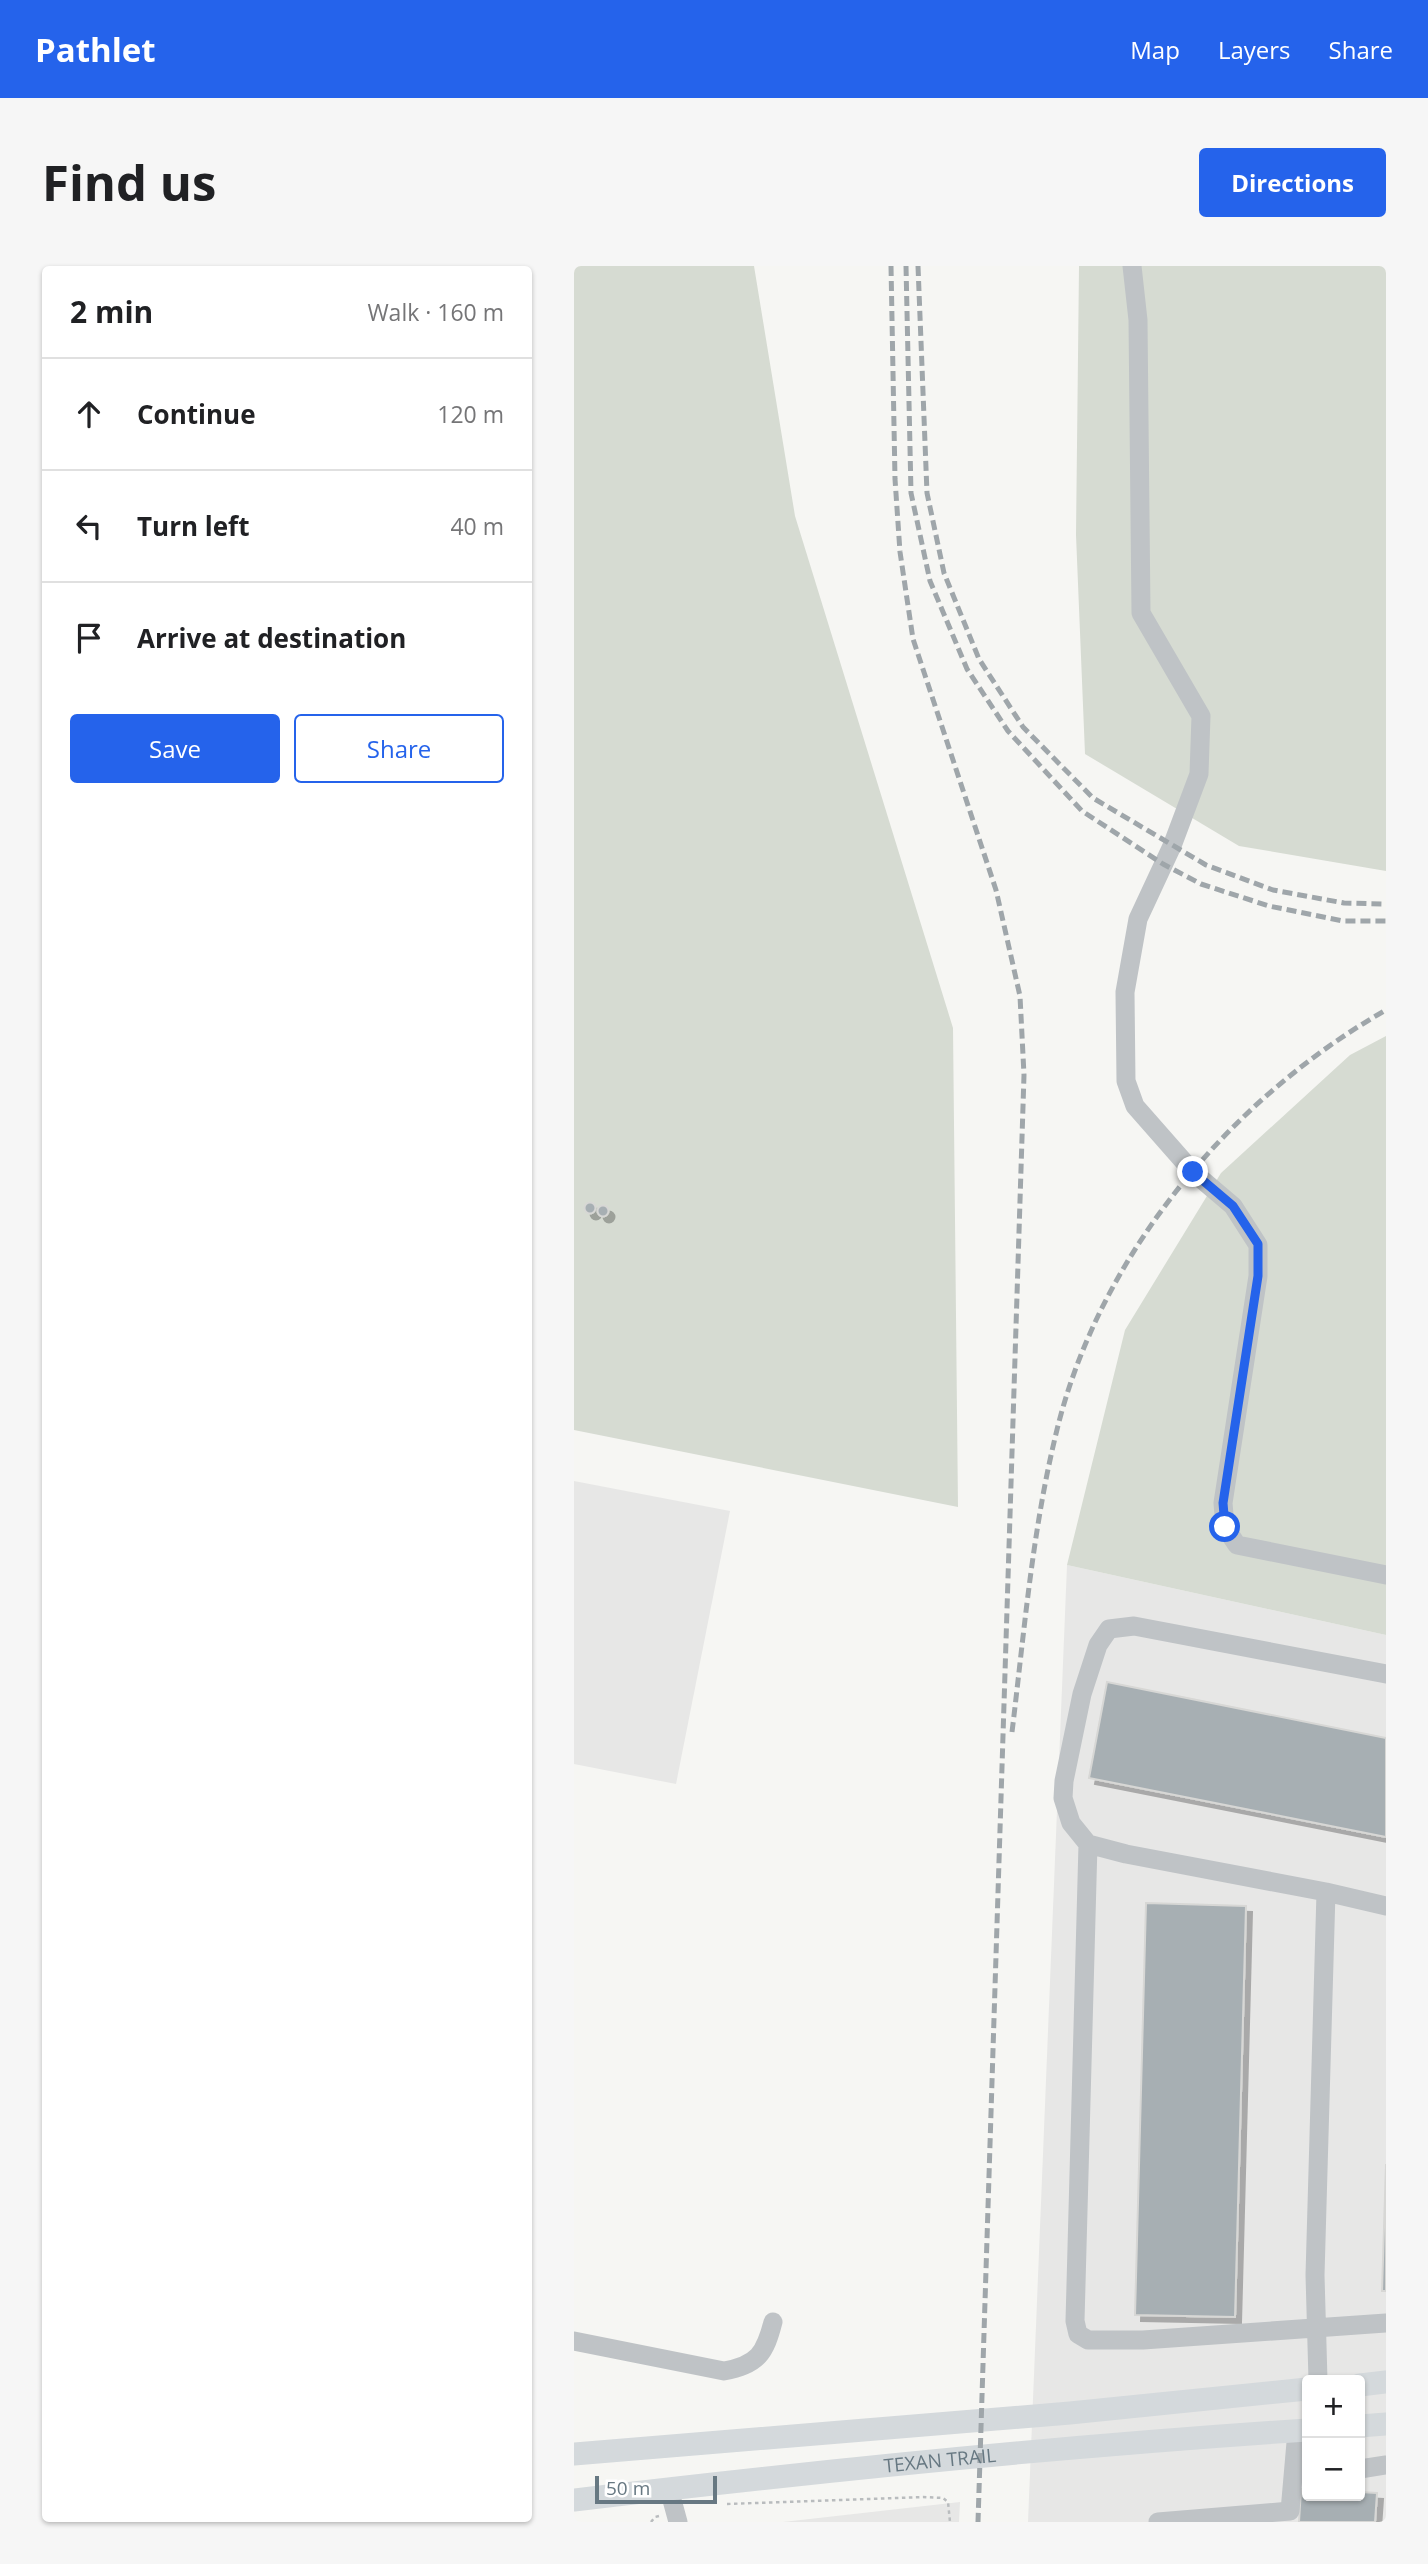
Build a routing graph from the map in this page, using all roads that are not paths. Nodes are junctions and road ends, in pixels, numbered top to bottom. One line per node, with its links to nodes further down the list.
1 (1132, 266): 2 (lane)
2 (1386, 1576)
3 (1386, 1674): 4 (lane)
4 (1088, 1844): 5 (lane); 9 (lane)
5 (1326, 1892): 6 (lane); 9 (lane)
6 (1386, 1906)
7 (773, 2322): 10 (lane)
8 (1386, 2323): 9 (lane)
9 (1316, 2330): 11 (lane)
10 (574, 2341)
11 (1318, 2375)
12 (1386, 2382): 13 (main road)
13 (1365, 2384)
14 (1302, 2390): 18 (main road, TEXAN TRAIL)
15 (1386, 2424): 16 (main road)
16 (1365, 2426)
17 (1302, 2430): 21 (lane); 22 (main road, TEXAN TRAIL)
18 (574, 2454)
19 (1386, 2465): 20 (lane)
20 (1365, 2468)
21 (1300, 2478): 25 (lane)
22 (669, 2489): 23 (main road, TEXAN TRAIL); 24 (lane)
23 (574, 2500)
24 (676, 2517)
25 (1158, 2522)

